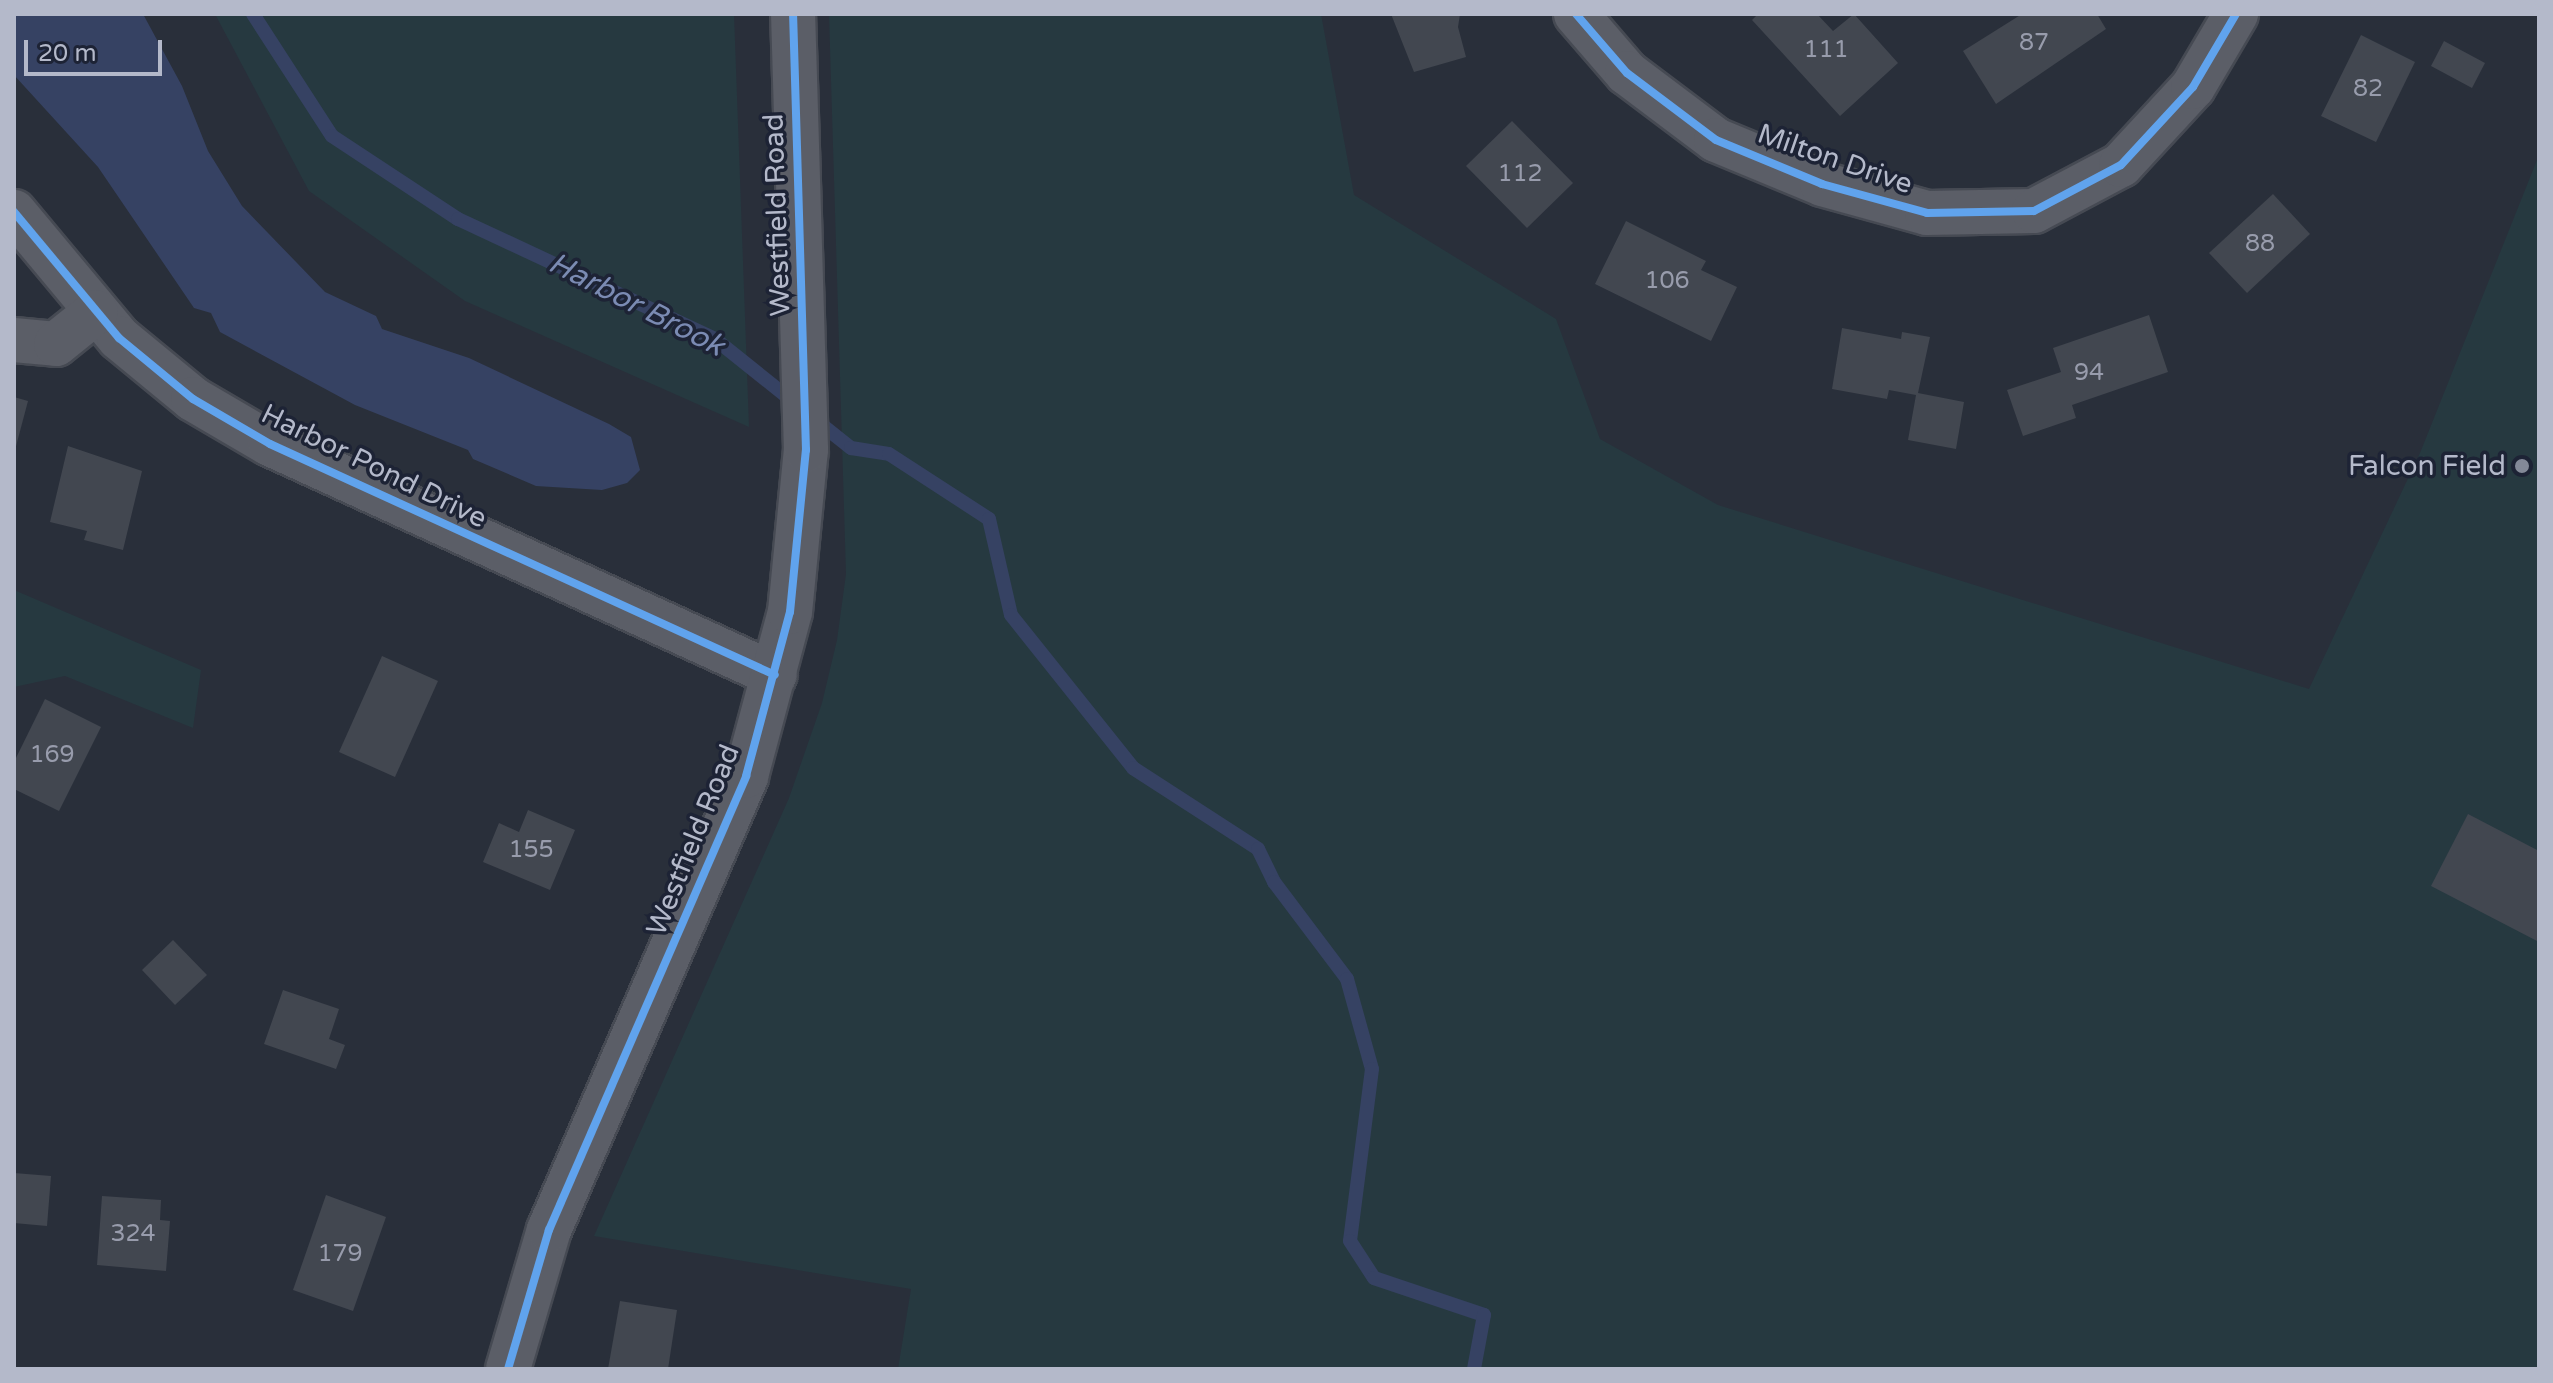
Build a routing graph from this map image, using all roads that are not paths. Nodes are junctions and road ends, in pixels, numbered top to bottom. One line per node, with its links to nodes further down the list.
1 (793, 14): 7 (street, Westfield Road)
2 (1576, 14): 3 (street, Milton Drive)
3 (2236, 14)
4 (14, 212): 5 (street, Harbor Pond Drive)
5 (96, 312): 6 (street); 7 (street, Harbor Pond Drive)
6 (14, 340)
7 (775, 675): 8 (street, Westfield Road)
8 (508, 1369)

